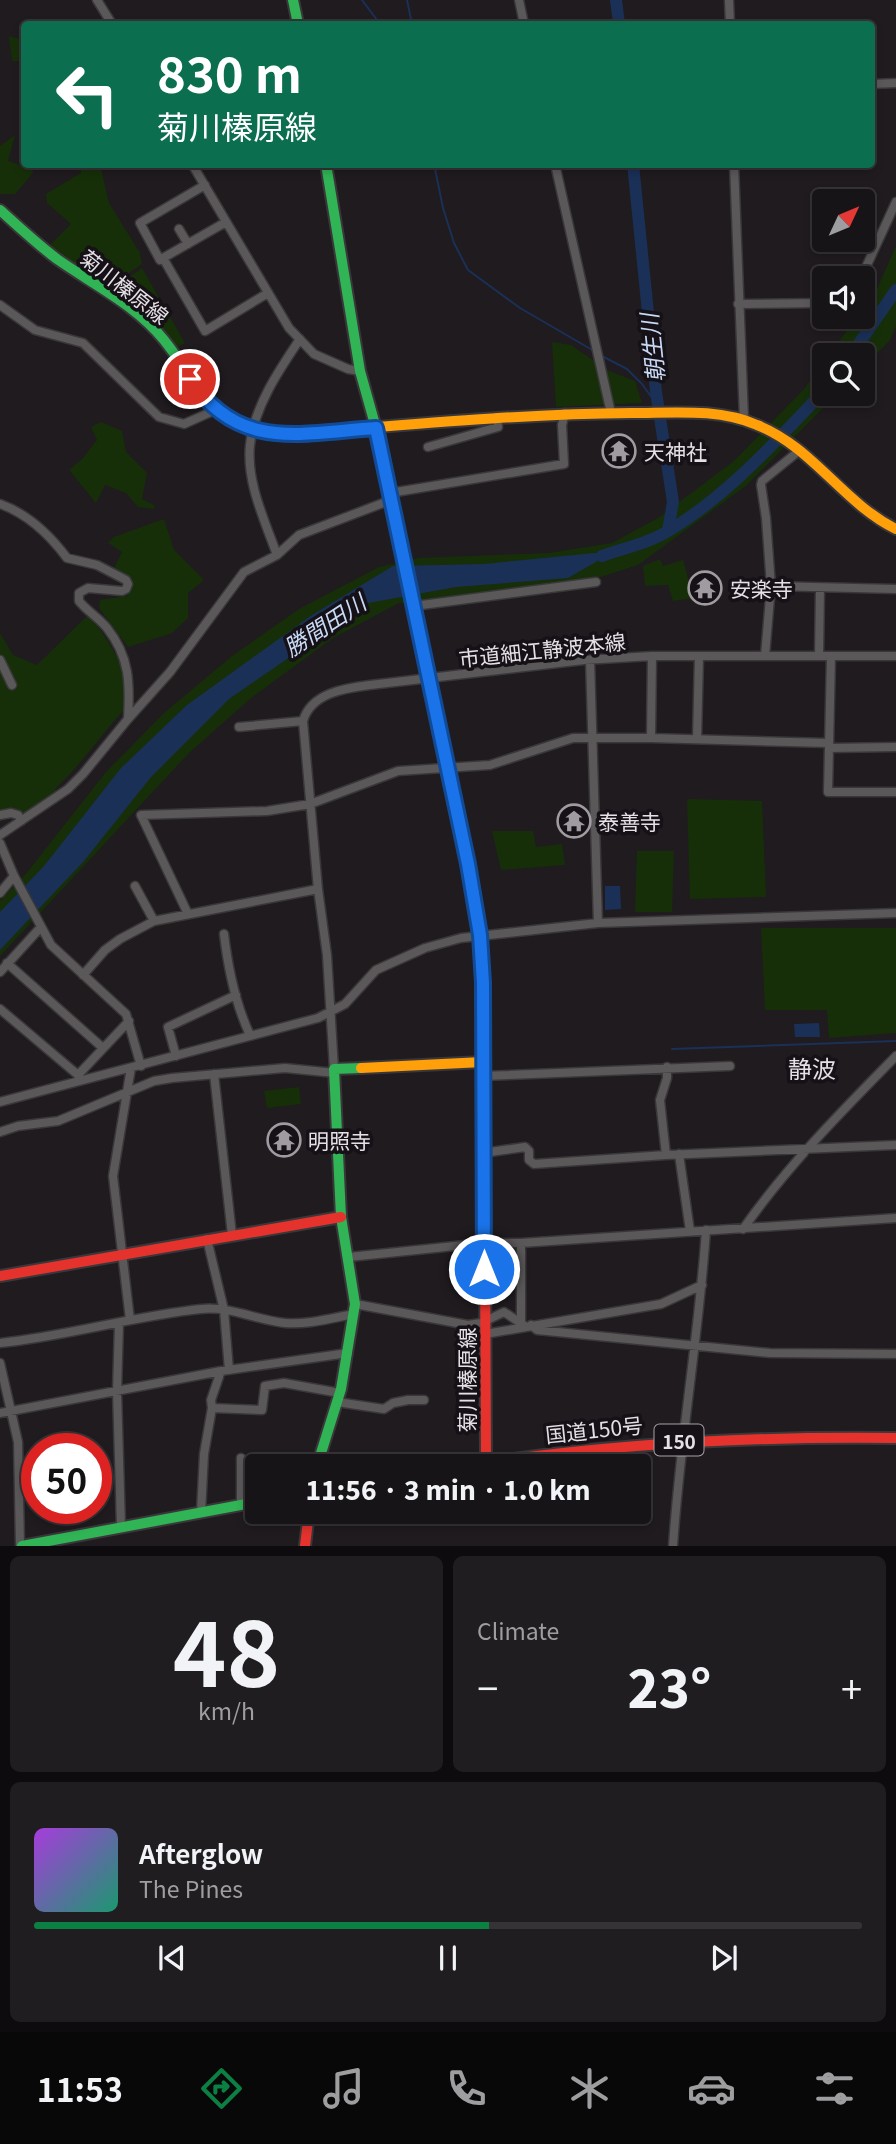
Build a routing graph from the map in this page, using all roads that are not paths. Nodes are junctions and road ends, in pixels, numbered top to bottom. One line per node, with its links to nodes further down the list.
1 (97, 0): 5 (street)
2 (293, 0): 6 (main road)
3 (519, 0): 7 (street)
4 (729, 0): 8 (street)
5 (110, 21)
6 (297, 21)
7 (523, 21)
8 (730, 21)
9 (896, 83): 10 (street)
10 (875, 84)
11 (194, 168): 15 (street)
12 (327, 168): 28 (main road)
13 (556, 168): 31 (street)
14 (734, 168): 25 (street)
15 (205, 186): 18 (street); 21 (street)
16 (896, 202): 22 (street)
17 (0, 210): 29 (main road, 菊川榛原線)
18 (226, 222): 20 (street); 23 (street)
19 (179, 229): 20 (street)
20 (188, 244): 21 (street)
21 (163, 258): 23 (street)
22 (867, 266)
23 (268, 293): 27 (street)
24 (812, 303): 25 (street)
25 (738, 304): 33 (street)
26 (0, 305): 29 (street)
27 (300, 339): 28 (street); 35 (street)
28 (360, 371): 34 (main road)
29 (215, 410): 35 (main road, 菊川榛原線)
30 (565, 413): 31 (main road); 32 (main road); 38 (street)
31 (611, 413): 33 (main road)
32 (497, 417): 34 (main road); 36 (street)
33 (747, 420): 37 (main road)
34 (376, 428): 35 (main road, 菊川榛原線); 38 (main road, 菊川榛原線)
35 (254, 431): 41 (street)
36 (428, 447)
37 (797, 448): 40 (main road); 43 (street)
38 (391, 497): 41 (street); 46 (main road, 菊川榛原線)
39 (0, 505): 57 (street)
40 (896, 529)
41 (277, 555): 57 (street)
42 (596, 582): 46 (street)
43 (771, 586): 44 (street); 49 (street)
44 (820, 588): 45 (street); 50 (street)
45 (896, 589)
46 (414, 606): 55 (main road, 菊川榛原線)
47 (652, 656): 48 (street, 市道細江静波本線); 54 (street, 市道細江静波本線); 61 (street)
48 (698, 656): 49 (street, 市道細江静波本線); 62 (street)
49 (765, 656): 50 (street, 市道細江静波本線)
50 (820, 656): 51 (street, 市道細江静波本線)
51 (831, 656): 52 (street, 市道細江静波本線); 63 (street)
52 (896, 656)
53 (0, 660): 56 (street)
54 (590, 660): 55 (street, 市道細江静波本線); 60 (street)
55 (428, 678): 58 (street, 市道細江静波本線); 65 (main road, 菊川榛原線)
56 (12, 685)
57 (128, 719): 69 (street)
58 (303, 721): 59 (street); 67 (street)
59 (239, 727)
60 (591, 737): 61 (street); 65 (street); 79 (street)
61 (651, 738): 62 (street)
62 (696, 739): 63 (street)
63 (828, 746): 64 (street); 66 (street)
64 (896, 747)
65 (447, 767): 67 (street); 82 (main road, 菊川榛原線)
66 (896, 792)
67 (310, 804): 74 (street); 77 (street)
68 (0, 815): 69 (street)
69 (21, 821): 70 (street)
70 (0, 835)
71 (0, 843): 72 (street)
72 (14, 876): 75 (street); 80 (street)
73 (135, 886): 78 (street)
74 (318, 889): 77 (street); 88 (street)
75 (0, 893)
76 (896, 913): 79 (street)
77 (188, 914): 78 (street)
78 (154, 921): 85 (street)
79 (597, 923): 82 (street)
80 (40, 926): 83 (street); 85 (street)
81 (224, 934): 86 (street)
82 (480, 935): 88 (street); 94 (main road, 菊川榛原線)
83 (8, 963): 84 (street); 91 (street)
84 (0, 972)
85 (83, 975): 89 (street)
86 (236, 995): 90 (street); 92 (street)
87 (0, 1009): 102 (street)
88 (332, 1012): 90 (street); 99 (street)
89 (129, 1021): 91 (street); 95 (street)
90 (250, 1035): 92 (street)
91 (103, 1048): 102 (street)
92 (176, 1056): 95 (street)
93 (896, 1056): 107 (street)
94 (483, 1062): 99 (main road); 101 (main road, 菊川榛原線)
95 (141, 1066): 98 (street)
96 (730, 1066): 97 (street)
97 (667, 1067): 101 (street); 110 (street)
98 (131, 1068): 102 (street); 103 (street)
99 (335, 1071): 100 (street); 111 (main road)
100 (214, 1074): 103 (street); 116 (street)
101 (483, 1076): 108 (main road, 菊川榛原線)
102 (80, 1078): 104 (street)
103 (127, 1093): 105 (street); 120 (street)
104 (0, 1102)
105 (0, 1132)
106 (896, 1145): 107 (street)
107 (804, 1150): 109 (street); 113 (street)
108 (483, 1153): 110 (street); 118 (main road, 菊川榛原線)
109 (679, 1154): 110 (street); 115 (street)
110 (666, 1155)
111 (341, 1217): 116 (main road); 121 (main road)
112 (896, 1219): 113 (street)
113 (743, 1228): 114 (street)
114 (706, 1230): 115 (street); 123 (street)
115 (690, 1231): 119 (street)
116 (232, 1235): 117 (main road)
117 (207, 1240): 120 (main road); 125 (street)
118 (484, 1243): 119 (street); 121 (street); 127 (main road, 菊川榛原線)
119 (521, 1243): 129 (street)
120 (121, 1255): 122 (main road); 126 (street)
121 (349, 1257): 124 (main road)
122 (0, 1276)
123 (702, 1285): 129 (street); 132 (street)
124 (355, 1309): 125 (street); 127 (street); 133 (main road)
125 (224, 1310): 126 (street); 136 (street)
126 (130, 1320): 128 (street)
127 (485, 1321): 129 (street); 130 (main road, 菊川榛原線)
128 (119, 1324): 131 (street); 137 (street)
129 (526, 1324): 130 (street); 132 (street)
130 (485, 1334): 146 (main road, 菊川榛原線)
131 (0, 1343)
132 (694, 1347): 134 (street); 144 (street)
133 (348, 1353): 136 (street); 138 (main road)
134 (896, 1354)
135 (0, 1363): 141 (street)
136 (225, 1371): 137 (street); 140 (street)
137 (117, 1391): 141 (street); 153 (street)
138 (338, 1397): 139 (street); 140 (street); 145 (main road)
139 (424, 1400)
140 (212, 1408): 151 (street)
141 (10, 1411): 142 (street); 154 (street)
142 (0, 1413)
143 (896, 1438): 144 (main road, 国道150号 / 150)
144 (683, 1440): 147 (main road, 国道150号 / 150); 156 (street)
145 (321, 1454)
146 (486, 1454)
147 (541, 1454)
148 (241, 1458): 150 (street)
149 (245, 1504): 150 (main road)
150 (241, 1505): 151 (main road)
151 (201, 1512): 153 (main road)
152 (308, 1524): 155 (main road)
153 (121, 1527): 154 (main road)
154 (21, 1545)
155 (305, 1545)
156 (673, 1545)

